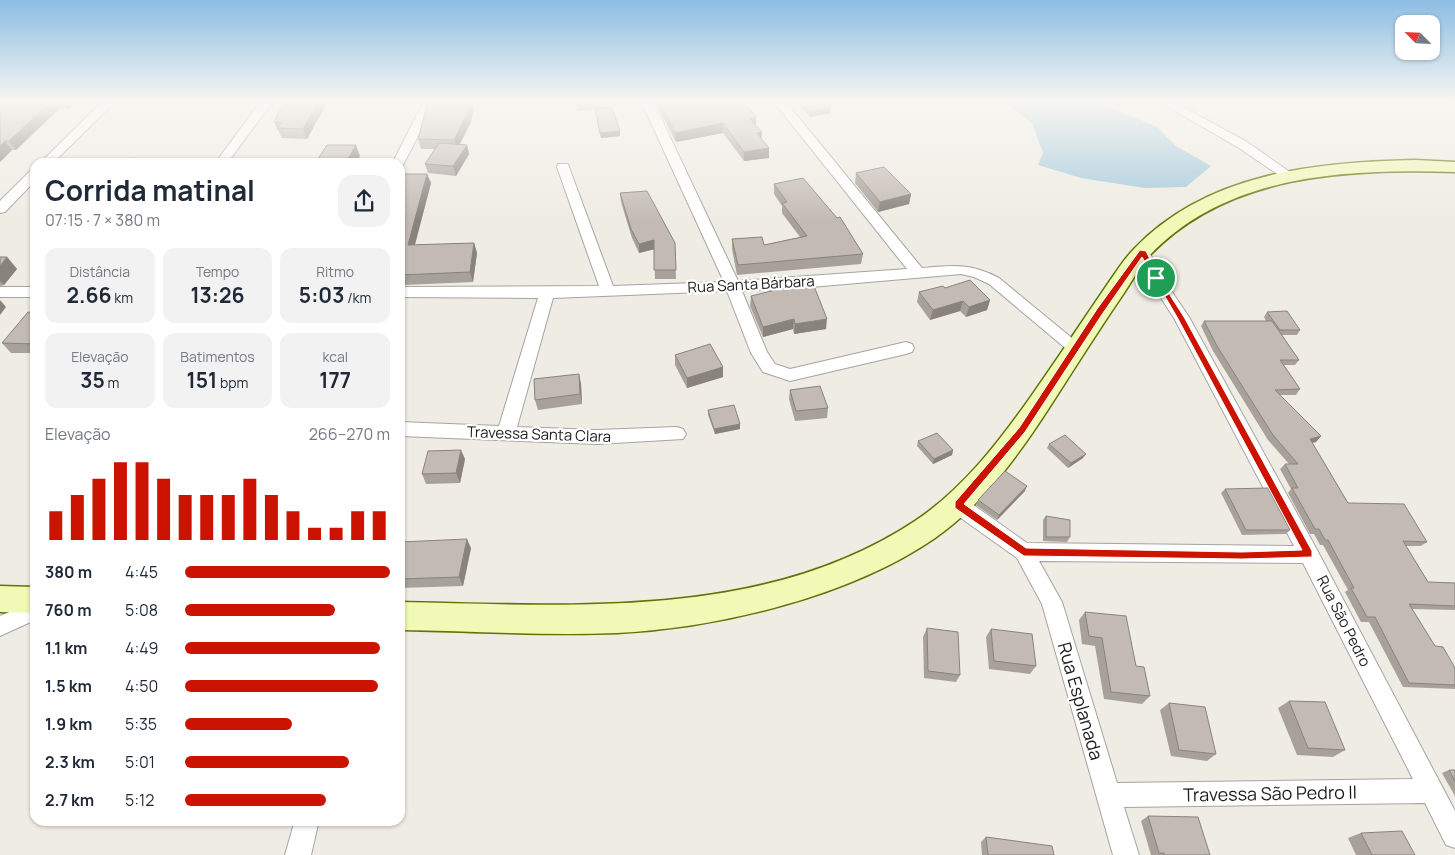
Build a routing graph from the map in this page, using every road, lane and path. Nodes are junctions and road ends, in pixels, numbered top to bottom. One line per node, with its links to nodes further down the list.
1 (69, 141): 7 (street)
2 (238, 141): 8 (street)
3 (410, 141): 9 (street)
4 (666, 141): 17 (street)
5 (811, 141): 16 (street)
6 (1236, 141): 12 (street)
7 (51, 158)
8 (225, 158)
9 (401, 158)
10 (563, 167): 18 (street)
11 (1455, 167): 12 (street)
12 (1291, 177): 15 (street)
13 (30, 179): 14 (street)
14 (0, 208)
15 (1142, 251): 24 (street); 30 (street, Rua São Pedro)
16 (918, 273): 17 (street, Rua Santa Bárbara); 24 (street, Rua Santa Bárbara)
17 (733, 286): 18 (street, Rua Santa Bárbara); 23 (street)
18 (608, 291): 22 (street, Rua Santa Bárbara)
19 (0, 292): 20 (street)
20 (30, 292)
21 (405, 292): 22 (street, Rua Santa Bárbara)
22 (547, 293): 26 (street)
23 (906, 348)
24 (1076, 348): 28 (street)
25 (405, 429): 26 (street, Travessa Santa Clara)
26 (506, 433): 27 (street, Travessa Santa Clara)
27 (677, 434)
28 (958, 505): 29 (street); 34 (street)
29 (1024, 552): 30 (street); 37 (street, Rua Esplanada)
30 (1309, 554): 36 (street, Rua São Pedro)
31 (0, 599): 32 (street)
32 (30, 600)
33 (30, 612): 35 (street)
34 (405, 616)
35 (0, 626)
36 (1431, 791): 37 (street, Travessa São Pedro II); 39 (street, Rua São Pedro)
37 (1109, 795): 41 (street, Rua Esplanada)
38 (305, 826): 40 (street)
39 (1455, 836)
40 (298, 855)
41 (1126, 855)

